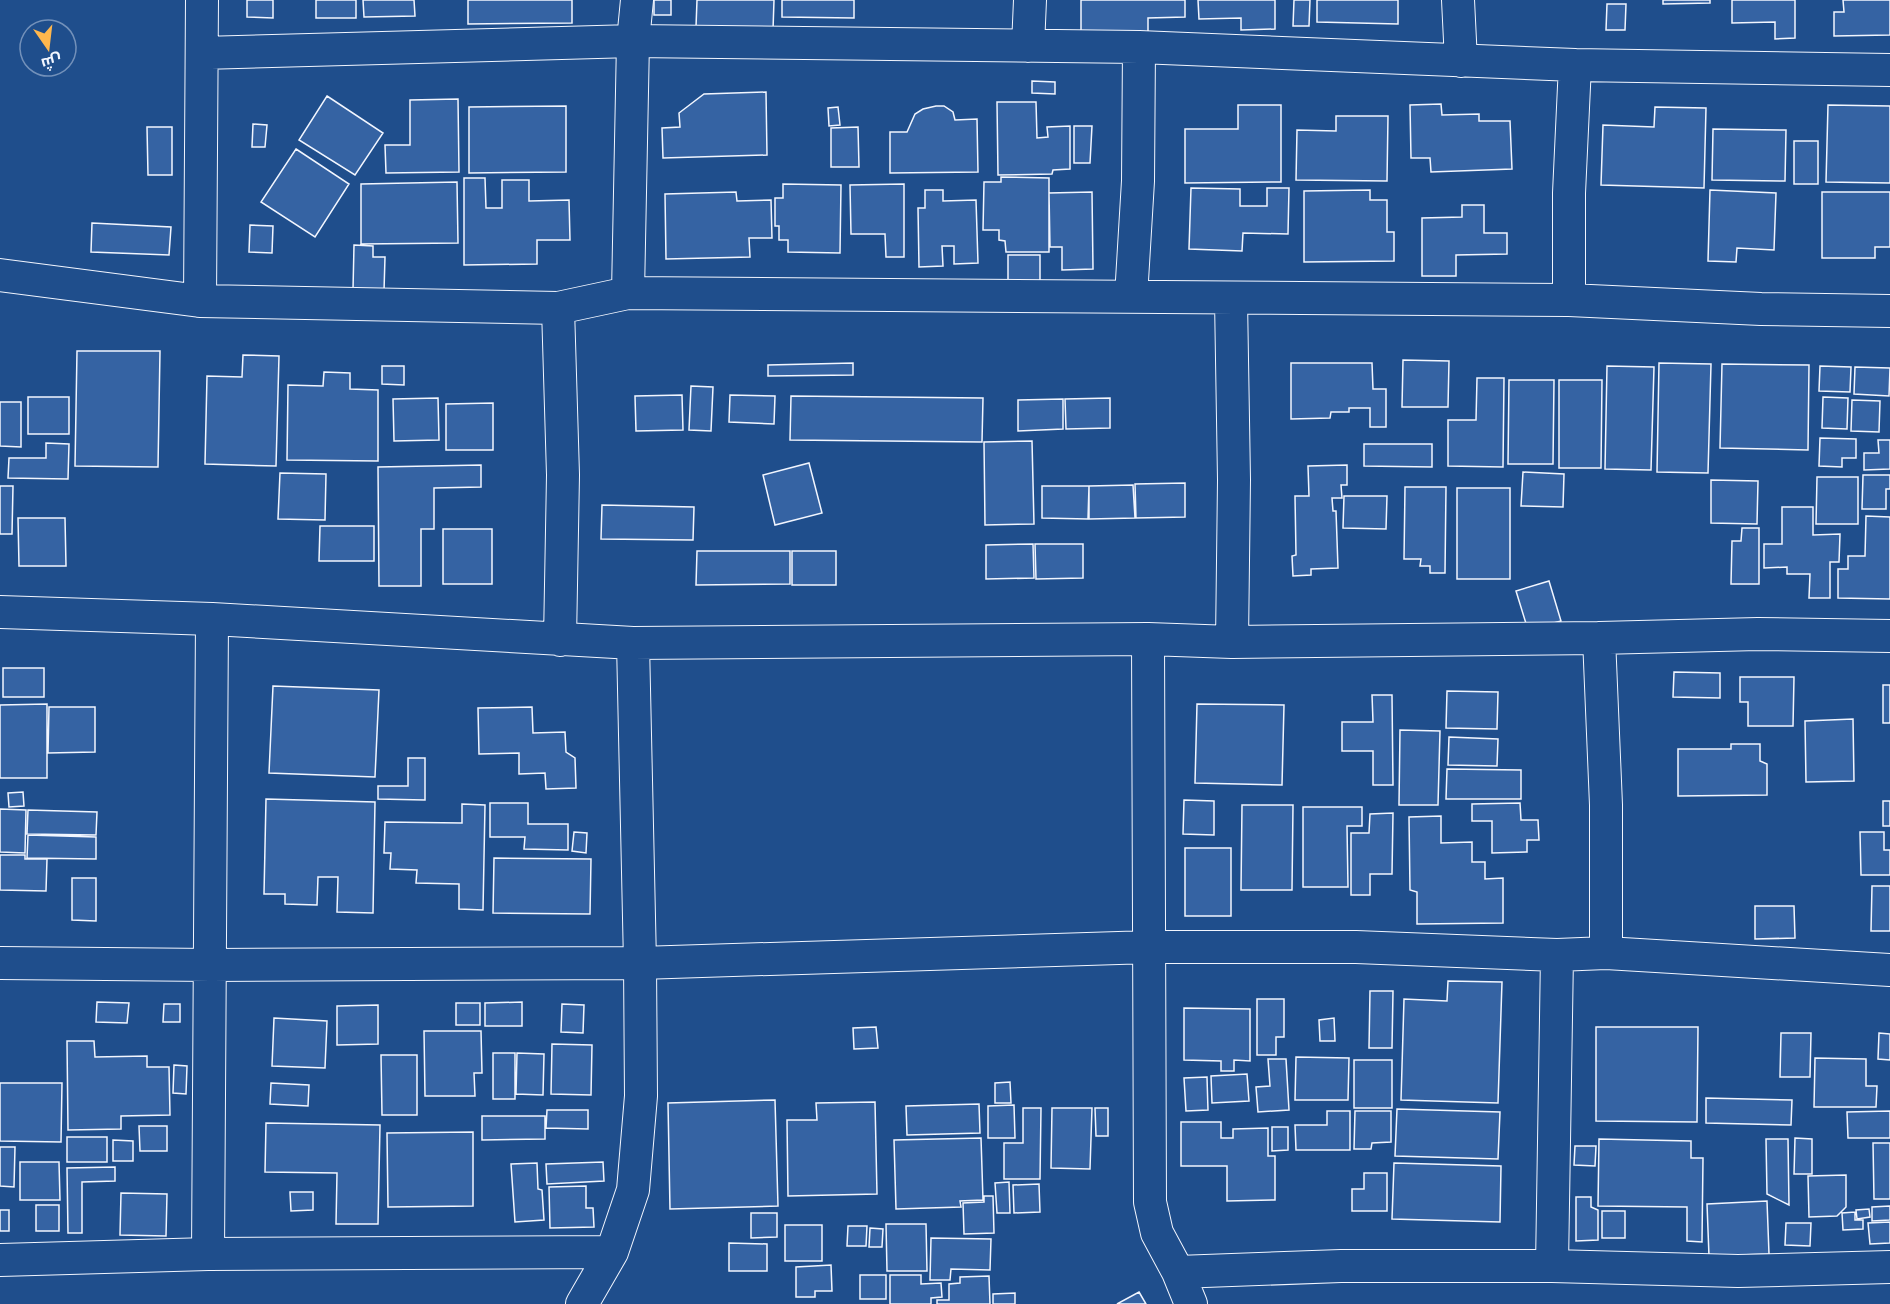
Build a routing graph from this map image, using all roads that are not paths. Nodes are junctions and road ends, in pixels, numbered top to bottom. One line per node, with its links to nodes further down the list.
1 (202, 0): 8 (street)
2 (637, 0): 5 (street)
3 (1030, 0): 6 (street)
4 (1458, 0): 9 (street)
5 (633, 41): 6 (street); 8 (street); 13 (street)
6 (1028, 46): 7 (street)
7 (1139, 47): 9 (street); 14 (street)
8 (202, 53): 17 (street)
9 (1461, 61): 10 (street)
10 (1575, 65): 11 (street); 16 (street)
11 (1890, 70)
12 (0, 275): 17 (street)
13 (628, 293): 14 (street); 18 (street)
14 (1131, 297): 15 (street)
15 (1231, 298): 16 (street); 26 (street)
16 (1569, 300): 19 (street)
17 (200, 301): 18 (street)
18 (558, 308): 25 (street)
19 (1890, 311)
20 (0, 612): 21 (street)
21 (212, 619): 25 (street); 33 (street)
22 (1890, 636): 23 (street)
23 (1599, 638): 26 (street); 29 (street)
24 (1148, 639): 26 (street); 27 (street); 28 (street)
25 (560, 640): 27 (street)
26 (1232, 642)
27 (633, 643): 32 (street)
28 (1150, 947): 30 (street); 32 (street); 40 (street)
29 (1606, 953): 30 (street); 34 (street)
30 (1557, 955): 38 (street)
31 (0, 963): 33 (street)
32 (640, 963): 33 (street); 35 (street)
33 (211, 964): 36 (street)
34 (1890, 970)
35 (612, 1252): 36 (street); 41 (street)
36 (207, 1254): 37 (street)
37 (0, 1260)
38 (1552, 1266): 39 (street); 40 (street)
39 (1890, 1268)
40 (1178, 1272): 42 (street)
41 (582, 1304)
42 (1191, 1304)

